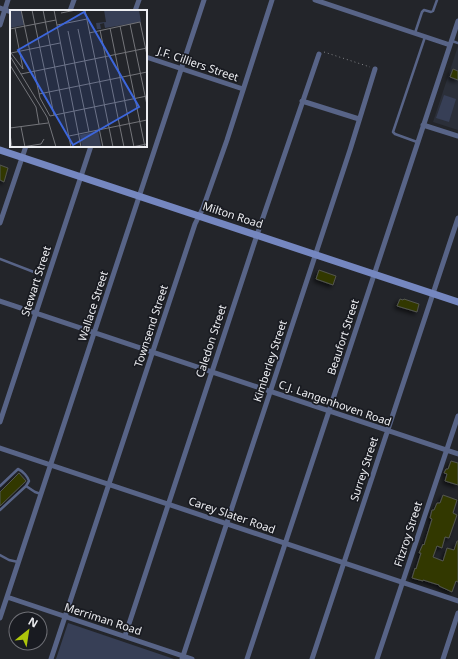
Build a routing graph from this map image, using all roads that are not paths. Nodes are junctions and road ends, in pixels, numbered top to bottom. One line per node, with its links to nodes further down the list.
1 (8, 0): 8 (street)
2 (74, 0): 9 (street)
3 (139, 0): 10 (street)
4 (204, 0): 19 (street, Wallace Street)
5 (272, 0): 21 (street, Townsend Street)
6 (315, 0): 13 (street)
7 (437, 0): 13 (lane)
8 (2, 9): 12 (street)
9 (70, 10)
10 (135, 10)
11 (458, 21): 15 (street, Beaufort Street)
12 (0, 25)
13 (415, 33): 14 (street)
14 (425, 36): 15 (street); 26 (lane)
15 (451, 43): 16 (lane); 24 (street, Beaufort Street)
16 (458, 43)
17 (319, 54): 22 (street, Caledon Street)
18 (147, 57): 19 (street, J.F. Cilliers Street)
19 (181, 69): 21 (street, J.F. Cilliers Street); 32 (street, Wallace Street)
20 (375, 69): 23 (street, Kimberley Street)
21 (243, 90): 33 (street, Townsend Street)
22 (302, 101): 23 (street); 36 (street, Caledon Street)
23 (359, 119): 37 (street, Kimberley Street)
24 (423, 125): 25 (street); 26 (street, Beaufort Street)
25 (458, 136)
26 (417, 142): 40 (street, Beaufort Street)
27 (26, 147): 30 (street)
28 (91, 147): 31 (street, Stewart Street)
29 (0, 150): 30 (street, Milton Road)
30 (22, 157): 31 (street, Milton Road); 35 (street)
31 (81, 177): 32 (street, Milton Road); 44 (street, Stewart Street)
32 (140, 196): 33 (street, Milton Road); 45 (street, Wallace Street)
33 (199, 216): 36 (street, Milton Road); 46 (street, Townsend Street)
34 (458, 218): 41 (street, Surrey Street)
35 (0, 223)
36 (257, 235): 37 (street, Milton Road); 47 (street, Caledon Street)
37 (315, 254): 40 (street, Milton Road); 48 (street, Kimberley Street)
38 (0, 260): 39 (lane)
39 (39, 274)
40 (374, 274): 41 (street, Milton Road); 49 (street, Beaufort Street)
41 (433, 294): 43 (street, Milton Road); 52 (street, Surrey Street)
42 (0, 301): 44 (street, C.J. Langenhoven Road)
43 (458, 302)
44 (36, 313): 45 (street, C.J. Langenhoven Road); 51 (street, Stewart Street)
45 (94, 333): 46 (street, C.J. Langenhoven Road); 56 (street, Wallace Street)
46 (153, 352): 47 (street, C.J. Langenhoven Road); 57 (street, Townsend Street)
47 (211, 372): 48 (street, C.J. Langenhoven Road); 61 (street, Caledon Street)
48 (270, 392): 49 (street, C.J. Langenhoven Road); 63 (street, Kimberley Street)
49 (329, 411): 52 (street, C.J. Langenhoven Road); 64 (street, Beaufort Street)
50 (458, 416): 54 (street, Fitzroy Street)
51 (0, 422)
52 (387, 431): 54 (street, C.J. Langenhoven Road); 67 (street, Surrey Street)
53 (0, 448): 56 (street, Carey Slater Road)
54 (446, 450): 55 (street, C.J. Langenhoven Road); 68 (street, Fitzroy Street)
55 (458, 454)
56 (50, 465): 57 (street, Carey Slater Road); 60 (street, Wallace Street)
57 (109, 485): 61 (street, Carey Slater Road); 72 (street, Townsend Street)
58 (0, 486): 59 (lane)
59 (26, 486): 60 (lane); 62 (lane)
60 (41, 494): 66 (street, Wallace Street)
61 (168, 504): 63 (street, Carey Slater Road); 74 (street, Caledon Street)
62 (0, 510)
63 (227, 524): 64 (street, Carey Slater Road); 75 (street, Kimberley Street)
64 (285, 544): 67 (street, Carey Slater Road); 78 (street, Beaufort Street)
65 (0, 554): 66 (lane)
66 (19, 562): 69 (street, Wallace Street)
67 (344, 563): 68 (street, Carey Slater Road); 79 (street, Surrey Street)
68 (403, 582): 70 (street, Carey Slater Road); 80 (street, Fitzroy Street)
69 (7, 597): 72 (street, Merriman Road); 73 (street, Wallace Street)
70 (458, 601)
71 (458, 613): 81 (street)
72 (65, 617): 74 (street, Merriman Road); 76 (street, Townsend Street)
73 (0, 618)
74 (125, 636): 75 (street, Merriman Road)
75 (182, 657): 77 (street, Merriman Road)
76 (51, 659)
77 (192, 659)
78 (247, 659)
79 (312, 659)
80 (377, 659)
81 (443, 659)

